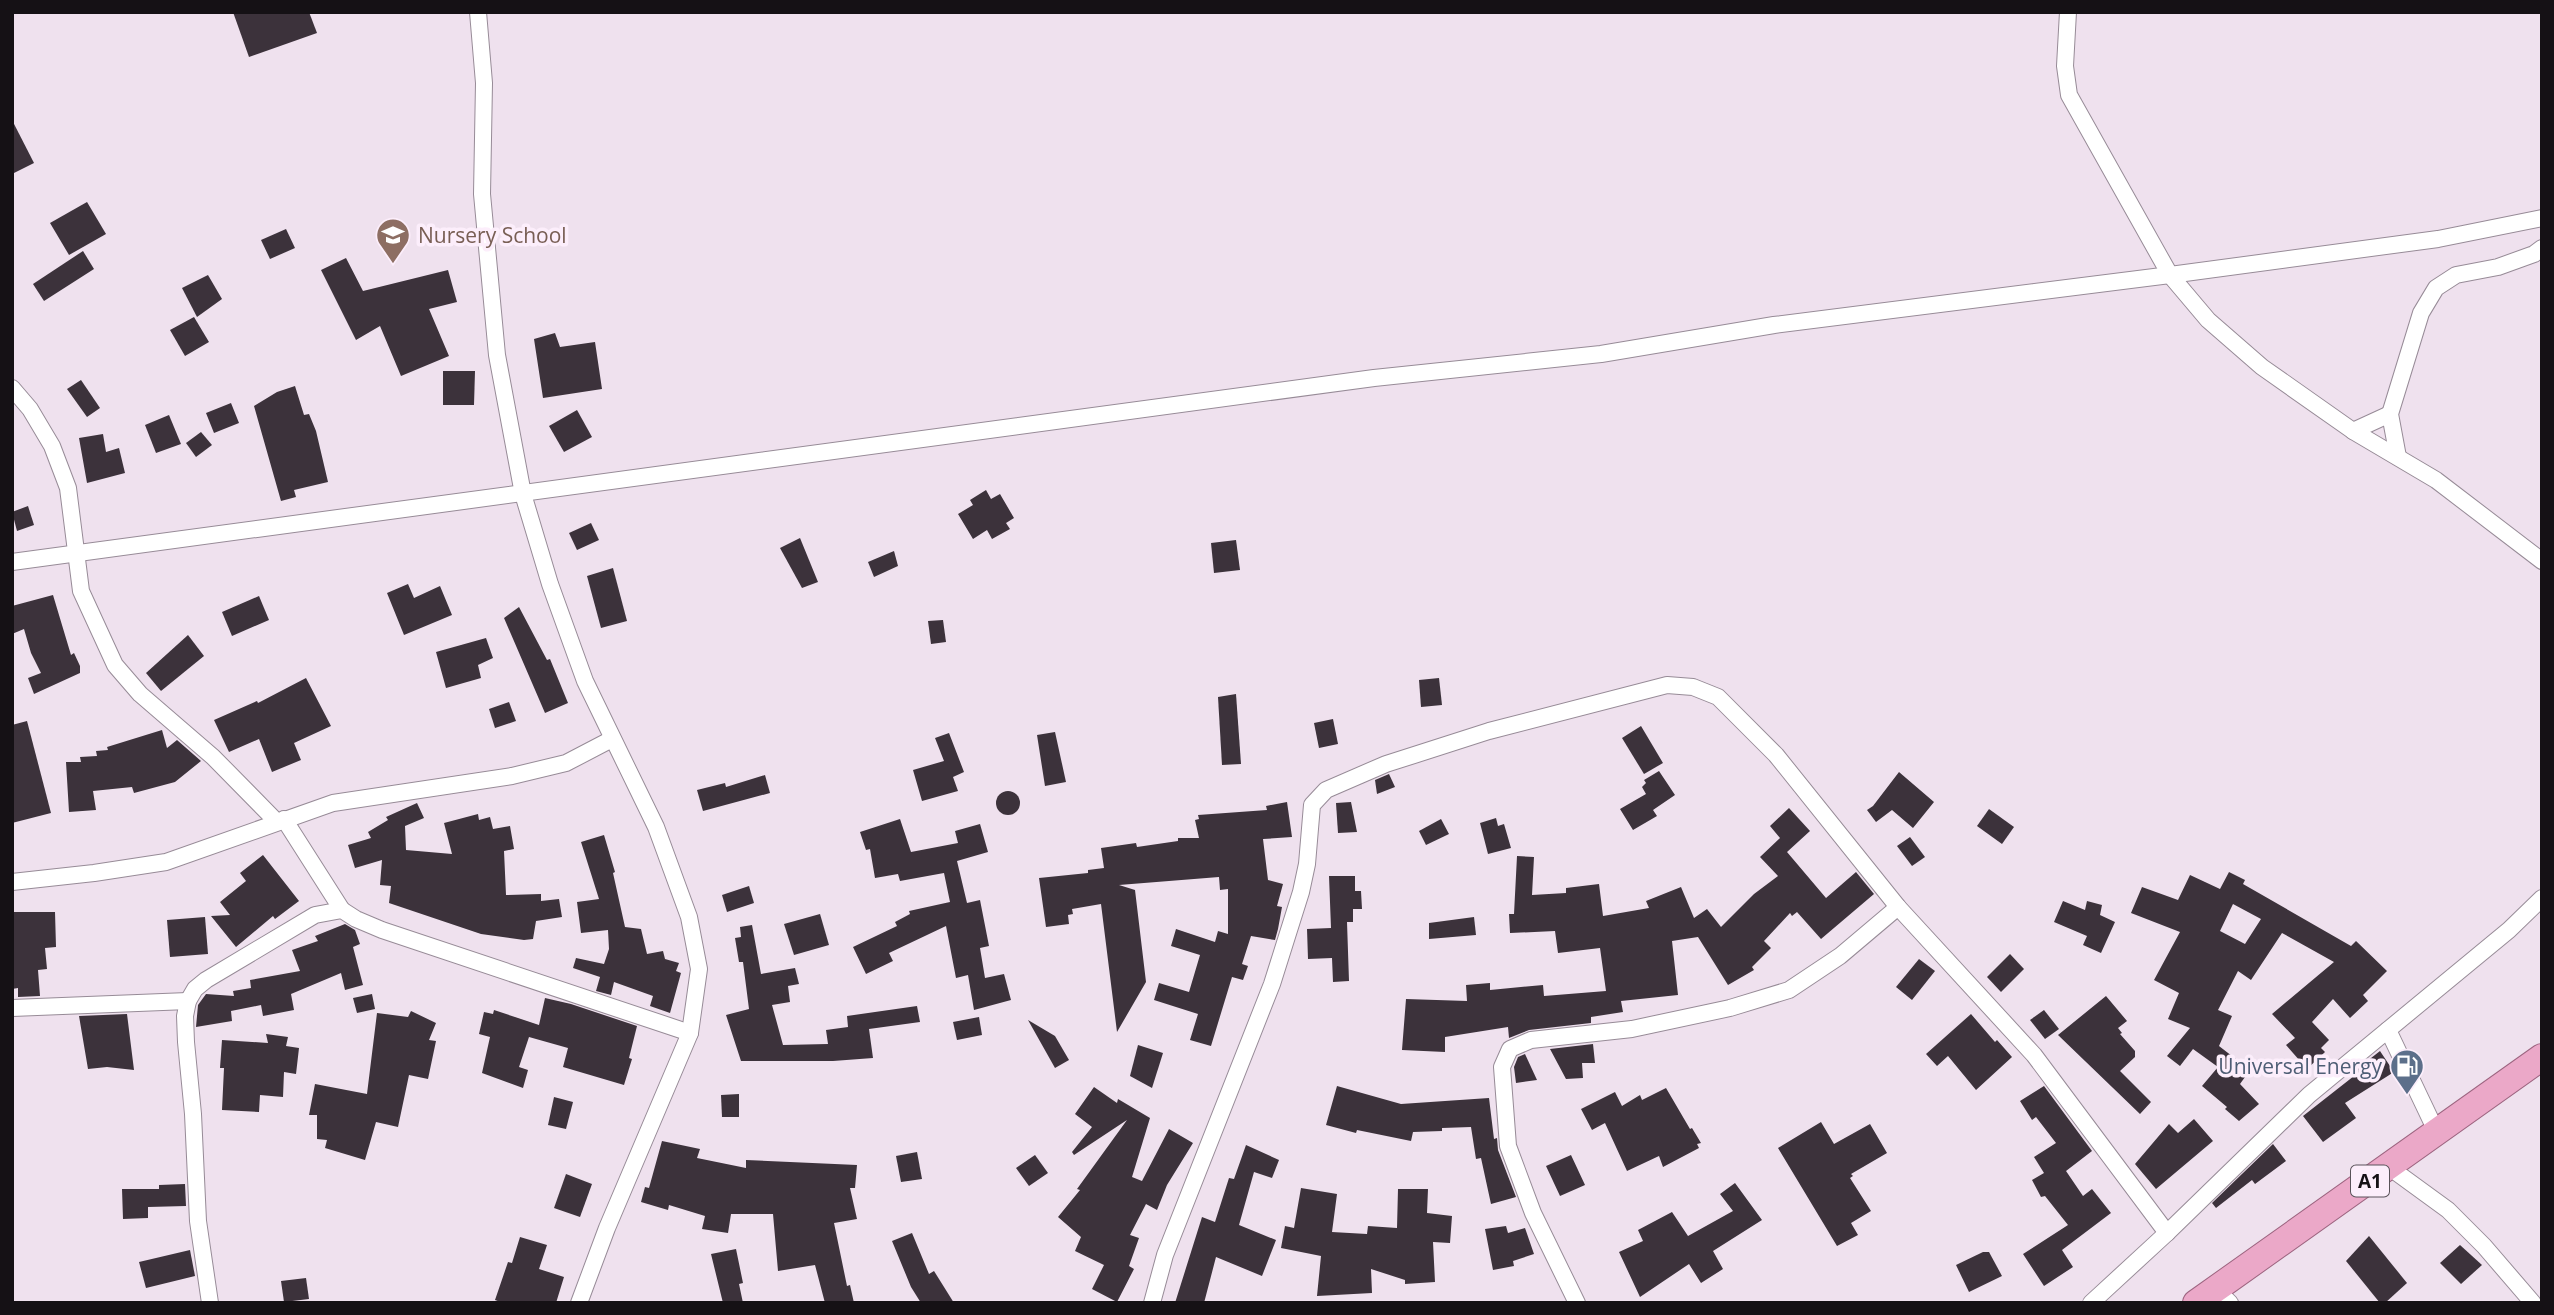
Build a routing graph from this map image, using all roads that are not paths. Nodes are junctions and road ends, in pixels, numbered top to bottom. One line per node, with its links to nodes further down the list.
1 (478, 12): 10 (street)
2 (2068, 12): 5 (street)
3 (2542, 218): 5 (street)
4 (2542, 248): 7 (street)
5 (2171, 275): 8 (street); 10 (street)
6 (12, 388): 11 (street)
7 (2390, 414): 8 (street); 9 (street)
8 (2353, 431): 9 (street)
9 (2398, 457): 12 (street)
10 (523, 494): 11 (street); 14 (street)
11 (77, 552): 13 (street); 15 (street)
12 (2542, 561)
13 (12, 562)
14 (612, 739): 15 (street); 23 (street)
15 (280, 820): 16 (street); 19 (street)
16 (12, 882)
17 (2542, 898): 22 (street)
18 (1898, 907): 27 (street); 31 (street); 32 (street)
19 (342, 910): 20 (street); 23 (street)
20 (188, 1001): 21 (street); 29 (street)
21 (12, 1008)
22 (2388, 1030): 25 (street); 27 (street)
23 (690, 1033): 30 (street)
24 (2542, 1057): 25 (highway, A1)
25 (2437, 1133): 26 (highway, A1)
26 (2389, 1167): 28 (highway, A1); 34 (street)
27 (2167, 1233): 33 (street)
28 (2214, 1298)
29 (210, 1303)
30 (579, 1303)
31 (1152, 1303)
32 (1577, 1303)
33 (2091, 1303)
34 (2533, 1303)

